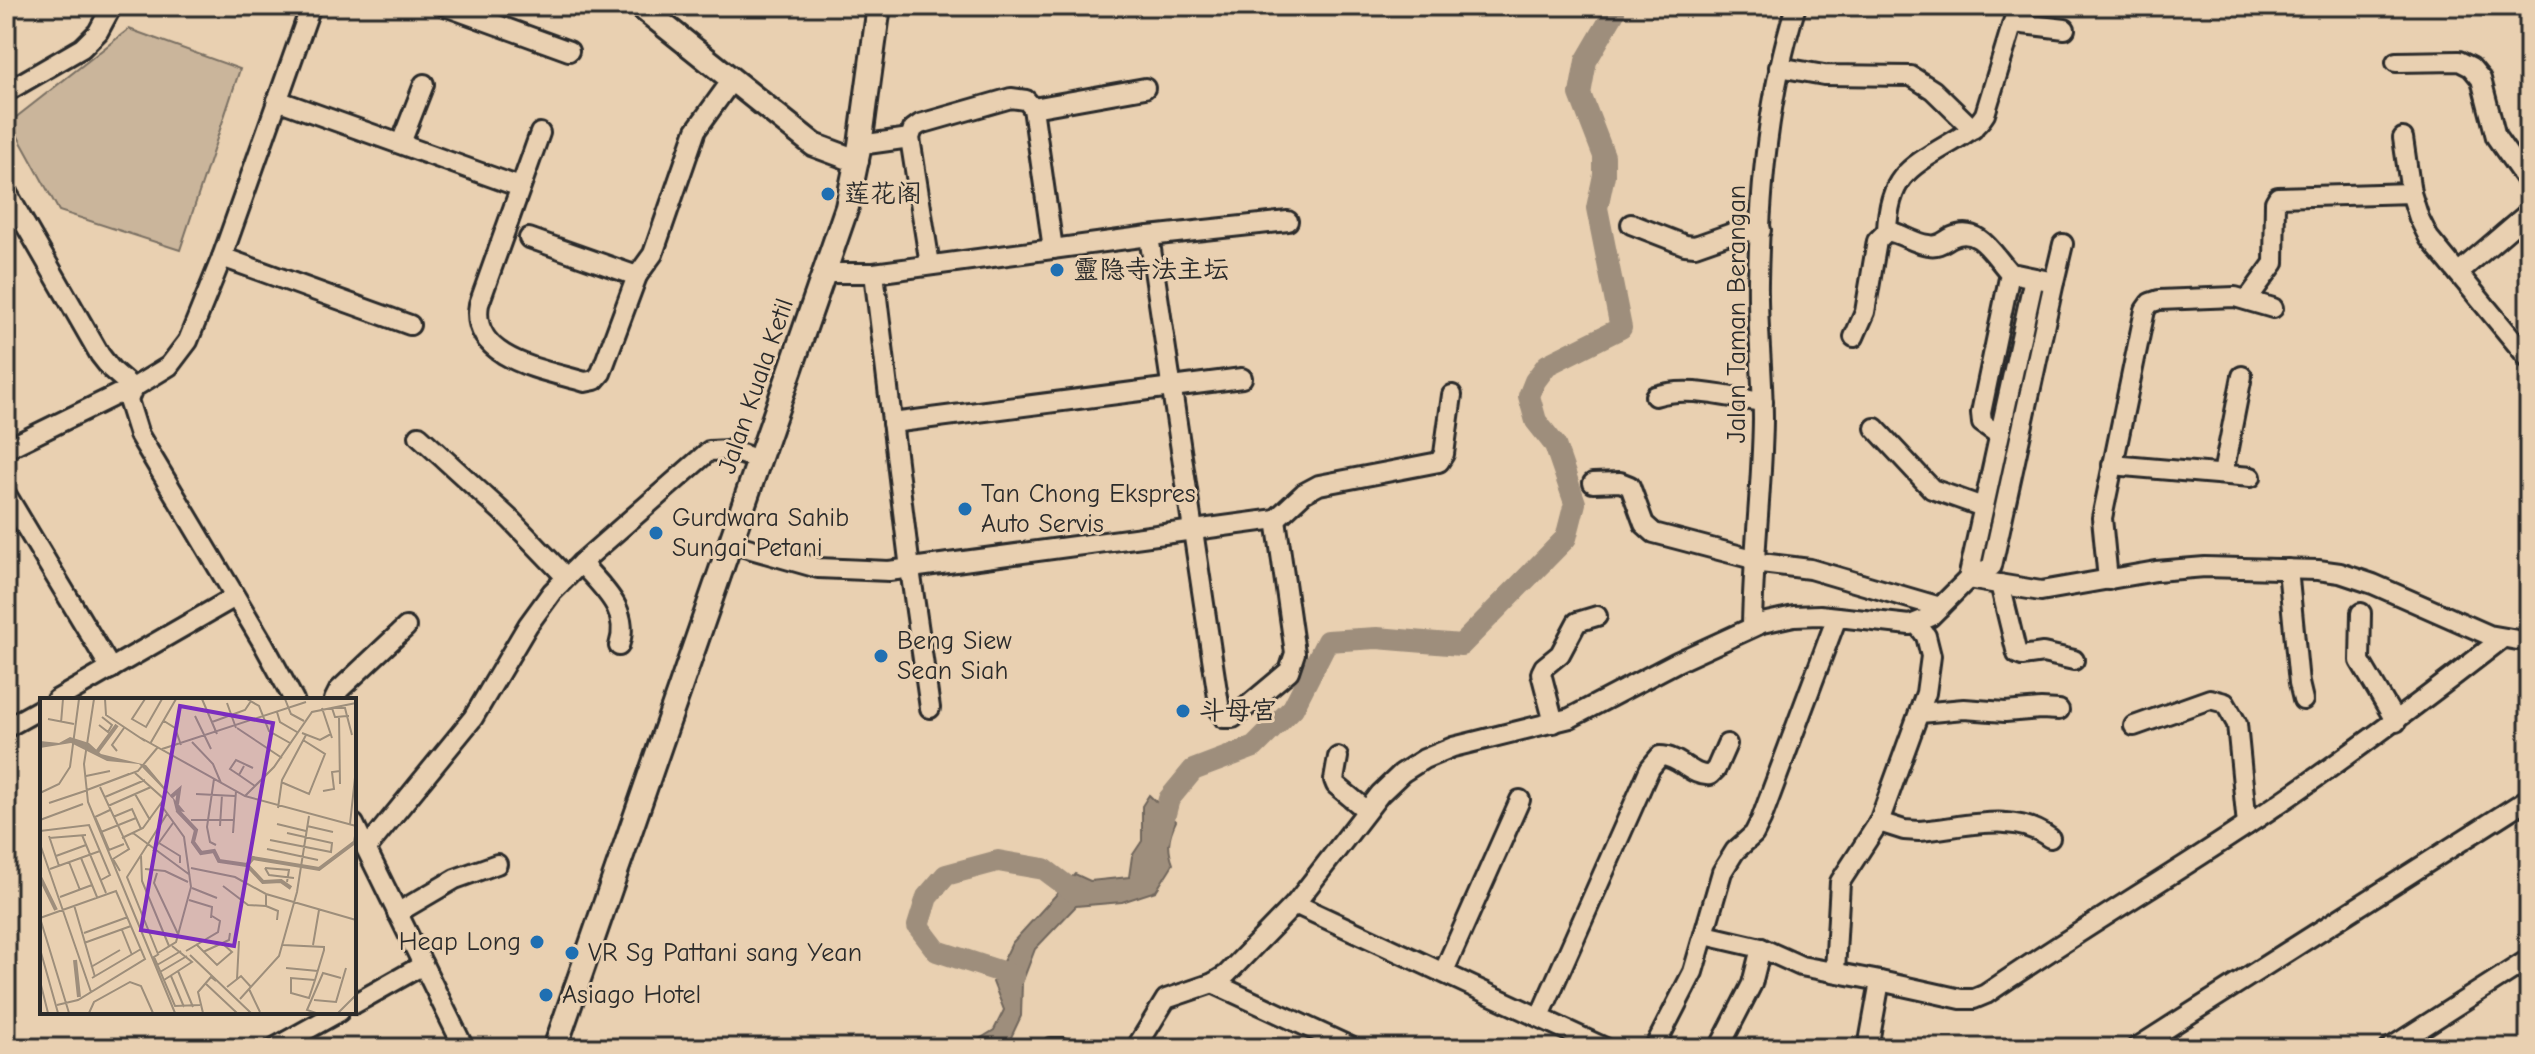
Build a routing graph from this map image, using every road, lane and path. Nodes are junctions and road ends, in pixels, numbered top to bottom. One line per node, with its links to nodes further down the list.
1 (112, 6): 15 (street)
2 (311, 6): 16 (street)
3 (445, 6): 9 (street)
4 (640, 6): 12 (main road)
5 (879, 6): 23 (main road, Jalan Kuala Ketil)
6 (1796, 6): 11 (street, Jalan Taman Berangan)
7 (2016, 14): 8 (street); 18 (street)
8 (2065, 29)
9 (569, 51)
10 (2396, 62): 24 (street)
11 (1779, 67): 18 (street); 31 (street, Jalan Taman Berangan)
12 (732, 80): 23 (main road); 43 (street)
13 (424, 84): 22 (street)
14 (1145, 88): 17 (street)
15 (6, 92)
16 (277, 100): 22 (street); 37 (street)
17 (1033, 108): 20 (street); 36 (street)
18 (1973, 129): 32 (street)
19 (540, 133): 25 (street)
20 (910, 138): 23 (street); 38 (street)
21 (2403, 138): 27 (street)
22 (401, 143): 25 (street)
23 (858, 153): 39 (main road, Jalan Kuala Ketil)
24 (2529, 184)
25 (520, 187): 43 (street)
26 (6, 191): 54 (street)
27 (2411, 193): 41 (street); 46 (street)
28 (2529, 212): 41 (street)
29 (1288, 221): 33 (street)
30 (1631, 224): 31 (street)
31 (1761, 230): 57 (street, Jalan Taman Berangan)
32 (1887, 231): 42 (street); 49 (street)
33 (1149, 236): 36 (street); 53 (street)
34 (529, 238): 43 (street)
35 (2063, 244): 45 (street)
36 (1053, 249): 38 (street)
37 (222, 257): 48 (street); 54 (street)
38 (930, 265): 40 (street)
39 (825, 273): 40 (street); 63 (main road, Jalan Kuala Ketil)
40 (874, 273): 58 (street)
41 (2458, 273): 50 (street)
42 (2012, 275): 44 (street); 60 (street)
43 (637, 276)
44 (2034, 278): 45 (street); 60 (street)
45 (2054, 282): 77 (street)
46 (2247, 300): 47 (street); 64 (street)
47 (2273, 308)
48 (410, 325)
49 (1854, 337)
50 (2529, 359)
51 (2242, 376): 65 (street)
52 (1242, 378): 53 (street)
53 (1173, 388): 58 (street); 71 (street)
54 (132, 391): 62 (street); 81 (street)
55 (1452, 395): 70 (street)
56 (1655, 396): 57 (street)
57 (1763, 402): 73 (street, Jalan Taman Berangan)
58 (892, 423): 75 (street)
59 (1875, 428): 69 (street)
60 (1999, 435): 69 (street)
61 (419, 436): 78 (street)
62 (6, 449)
63 (760, 460): 72 (main road, Jalan Kuala Ketil); 74 (street)
64 (2112, 465): 65 (street); 79 (street)
65 (2223, 474): 66 (street)
66 (2251, 477)
67 (1593, 483): 73 (street)
68 (6, 494): 93 (street)
69 (1983, 507): 77 (street)
70 (1276, 519): 71 (street); 71 (street)
71 (1194, 532): 75 (street)
72 (730, 543): 75 (street); 131 (main road, Jalan Kuala Ketil)
73 (1753, 560): 82 (street); 87 (street, Jalan Taman Berangan)
74 (581, 563): 78 (street); 91 (street)
75 (910, 569): 98 (street)
76 (2288, 569): 79 (street); 89 (street); 97 (street)
77 (1969, 575): 80 (street); 82 (street)
78 (566, 577): 113 (street)
79 (2108, 580): 80 (street)
80 (2000, 584): 92 (street)
81 (235, 597): 93 (street); 95 (street)
82 (1940, 607): 86 (street)
83 (2361, 613): 102 (street)
84 (1597, 616): 103 (street)
85 (1837, 617): 86 (street); 87 (street); 118 (street)
86 (1917, 624): 101 (street)
87 (1752, 626): 103 (street)
88 (406, 627): 96 (street)
89 (2503, 638): 90 (street); 102 (street)
90 (2529, 642)
91 (619, 646)
92 (2074, 660)
93 (111, 669): 94 (street)
94 (60, 698)
95 (293, 698)
96 (335, 698)
97 (2303, 700)
98 (930, 708)
99 (40, 709): 105 (street)
100 (2059, 710): 101 (street)
101 (1920, 713): 111 (street)
102 (2396, 722): 112 (street)
103 (1554, 723): 110 (street)
104 (2134, 726): 112 (street)
105 (6, 728)
106 (1727, 744): 128 (street)
107 (1338, 757): 110 (street)
108 (2529, 798): 140 (street)
109 (1520, 800): 122 (street)
110 (1366, 810): 116 (street)
111 (1879, 822): 114 (street); 123 (street)
112 (2247, 825): 124 (street)
113 (359, 838): 117 (street)
114 (2050, 838)
115 (497, 864): 117 (street)
116 (1295, 904): 122 (street); 125 (street)
117 (397, 913): 121 (street)
118 (1705, 935): 119 (street); 137 (street)
119 (1761, 948): 123 (street); 138 (street)
120 (2529, 959): 141 (street)
121 (423, 965): 126 (street); 130 (street)
122 (1444, 971): 128 (street)
123 (1835, 971): 124 (street)
124 (1880, 981): 139 (street)
125 (1213, 983): 134 (street); 135 (street)
126 (356, 1003)
127 (335, 1014): 129 (street)
128 (1540, 1016): 136 (street)
129 (274, 1048)
130 (464, 1048)
131 (555, 1048)
132 (1051, 1048): 133 (street)
133 (1062, 1048)
134 (1136, 1048)
135 (1353, 1048)
136 (1605, 1048)
137 (1654, 1048)
138 (1719, 1048)
139 (1868, 1048)
140 (2136, 1048)
141 (2390, 1048)

